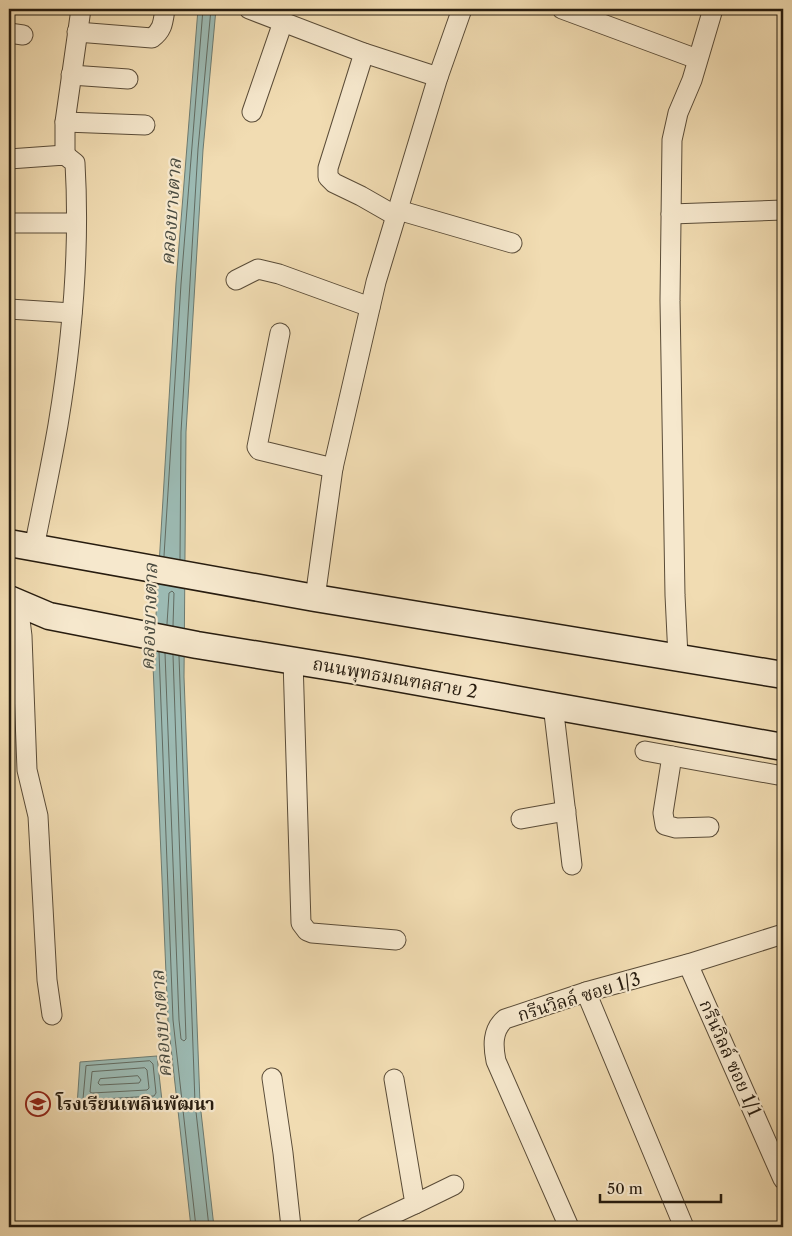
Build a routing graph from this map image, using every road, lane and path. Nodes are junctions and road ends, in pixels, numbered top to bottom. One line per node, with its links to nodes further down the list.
1 (80, 9): 8 (street)
2 (166, 9): 8 (street)
3 (248, 9): 7 (street)
4 (462, 9): 12 (street)
5 (562, 9): 10 (street)
6 (713, 9): 10 (street)
7 (283, 22): 9 (street); 14 (street)
8 (78, 32): 11 (street)
9 (364, 53): 12 (street); 20 (street)
10 (697, 59): 21 (street)
11 (71, 75): 13 (street); 15 (street)
12 (438, 77): 20 (street)
13 (128, 79)
14 (252, 112)
15 (65, 122): 16 (street); 17 (street)
16 (144, 125)
17 (65, 155): 18 (street); 23 (street)
18 (9, 159)
19 (783, 210): 21 (street)
20 (397, 213): 24 (street); 26 (street)
21 (670, 214): 34 (street)
22 (9, 223): 23 (street)
23 (76, 223): 28 (street)
24 (512, 243)
25 (236, 280): 26 (street)
26 (370, 307): 30 (street)
27 (9, 309): 28 (street)
28 (72, 314): 31 (street)
29 (280, 333): 30 (street)
30 (333, 468): 32 (street)
31 (21, 546): 32 (main road)
32 (315, 598): 34 (main road)
33 (12, 608): 35 (main road, ถนนพุทธมณฑลสาย 2); 50 (street)
34 (678, 657): 36 (main road)
35 (292, 660): 37 (main road, ถนนพุทธมณฑลสาย 2); 47 (street)
36 (783, 675)
37 (554, 705): 38 (main road, ถนนพุทธมณฑลสาย 2); 42 (street)
38 (781, 744)
39 (645, 751): 40 (street)
40 (672, 756): 41 (street); 44 (street)
41 (783, 776)
42 (566, 811): 43 (street); 45 (street)
43 (521, 819)
44 (709, 827)
45 (572, 865)
46 (783, 934): 48 (street, กรีนวิลล์ ซอย 1/3)
47 (396, 940)
48 (688, 964): 49 (street, กรีนวิลล์ ซอย 1/3); 53 (street, กรีนวิลล์ ซอย 1/1)
49 (586, 992): 58 (street, กรีนวิลล์ ซอย 1/3); 59 (street)
50 (52, 1015)
51 (272, 1078): 56 (street)
52 (394, 1080): 55 (street)
53 (783, 1179)
54 (454, 1186): 55 (street)
55 (416, 1204): 57 (street)
56 (291, 1227)
57 (366, 1227)
58 (569, 1227)
59 (684, 1227)

